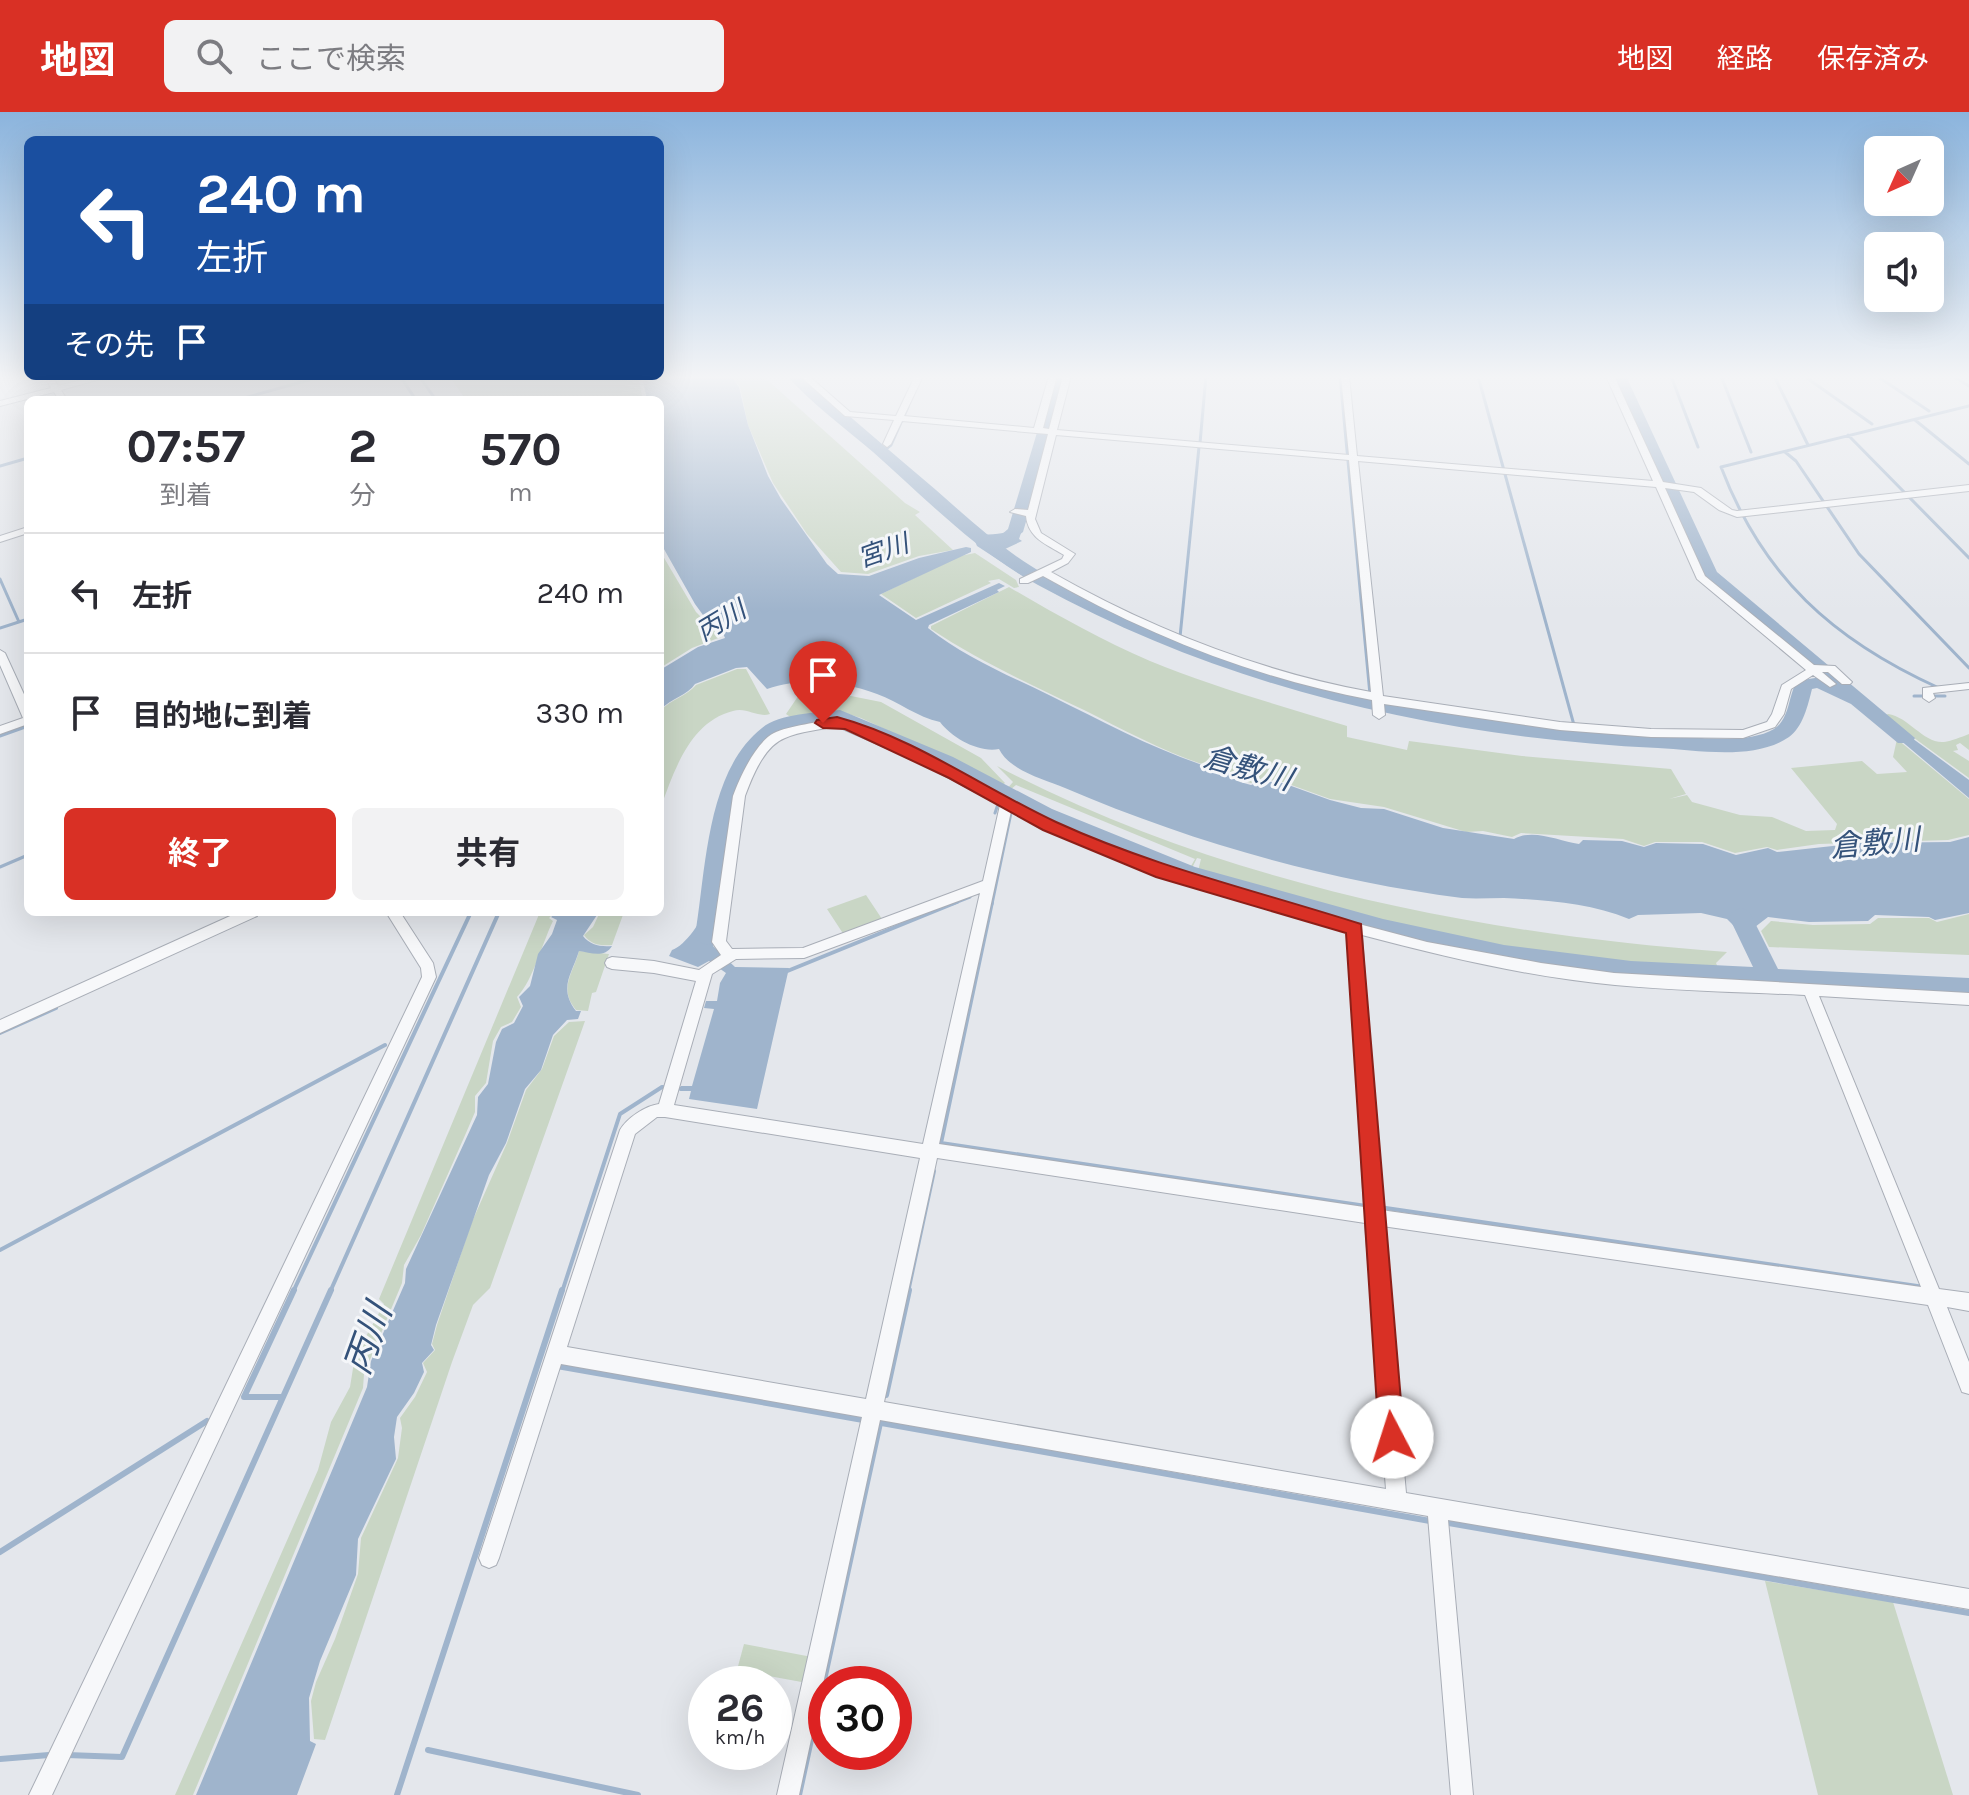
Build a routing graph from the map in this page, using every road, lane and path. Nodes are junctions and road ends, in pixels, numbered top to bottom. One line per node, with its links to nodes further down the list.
1 (1041, 455): 8 (street)
2 (1320, 455): 4 (street)
3 (1650, 455): 5 (street)
4 (1349, 457): 5 (street); 19 (street)
5 (1665, 485): 6 (street); 14 (street)
6 (1969, 488)
7 (1016, 512): 8 (street)
8 (1030, 513): 11 (street)
9 (24, 531): 10 (street)
10 (0, 539)
11 (1042, 573): 12 (street); 19 (street)
12 (1026, 580)
13 (0, 653): 20 (street)
14 (1817, 669): 15 (street); 16 (street); 19 (street)
15 (1846, 682)
16 (1830, 684)
17 (1969, 686): 18 (street)
18 (1932, 692)
19 (1376, 703)
20 (24, 709)
21 (24, 720): 22 (street)
22 (0, 730)
23 (1006, 805): 24 (street); 27 (street); 29 (street)
24 (987, 885): 29 (street); 34 (street)
25 (243, 916): 32 (street)
26 (396, 916): 45 (street)
27 (1355, 929): 30 (street); 35 (street)
28 (612, 963): 29 (street)
29 (718, 964): 33 (street)
30 (1810, 991): 31 (street); 36 (street)
31 (1969, 999)
32 (0, 1027)
33 (665, 1110): 34 (street); 38 (street)
34 (929, 1151): 35 (street); 40 (street)
35 (1373, 1209): 36 (street); 41 (street)
36 (1931, 1291): 37 (street); 39 (street)
37 (1969, 1302)
38 (553, 1361): 40 (street); 43 (street)
39 (1969, 1385)
40 (871, 1417): 41 (street); 46 (street)
41 (1397, 1501): 42 (street)
42 (1438, 1517): 44 (street); 47 (street)
43 (489, 1558)
44 (1969, 1599)
45 (40, 1795)
46 (788, 1795)
47 (1462, 1795)

